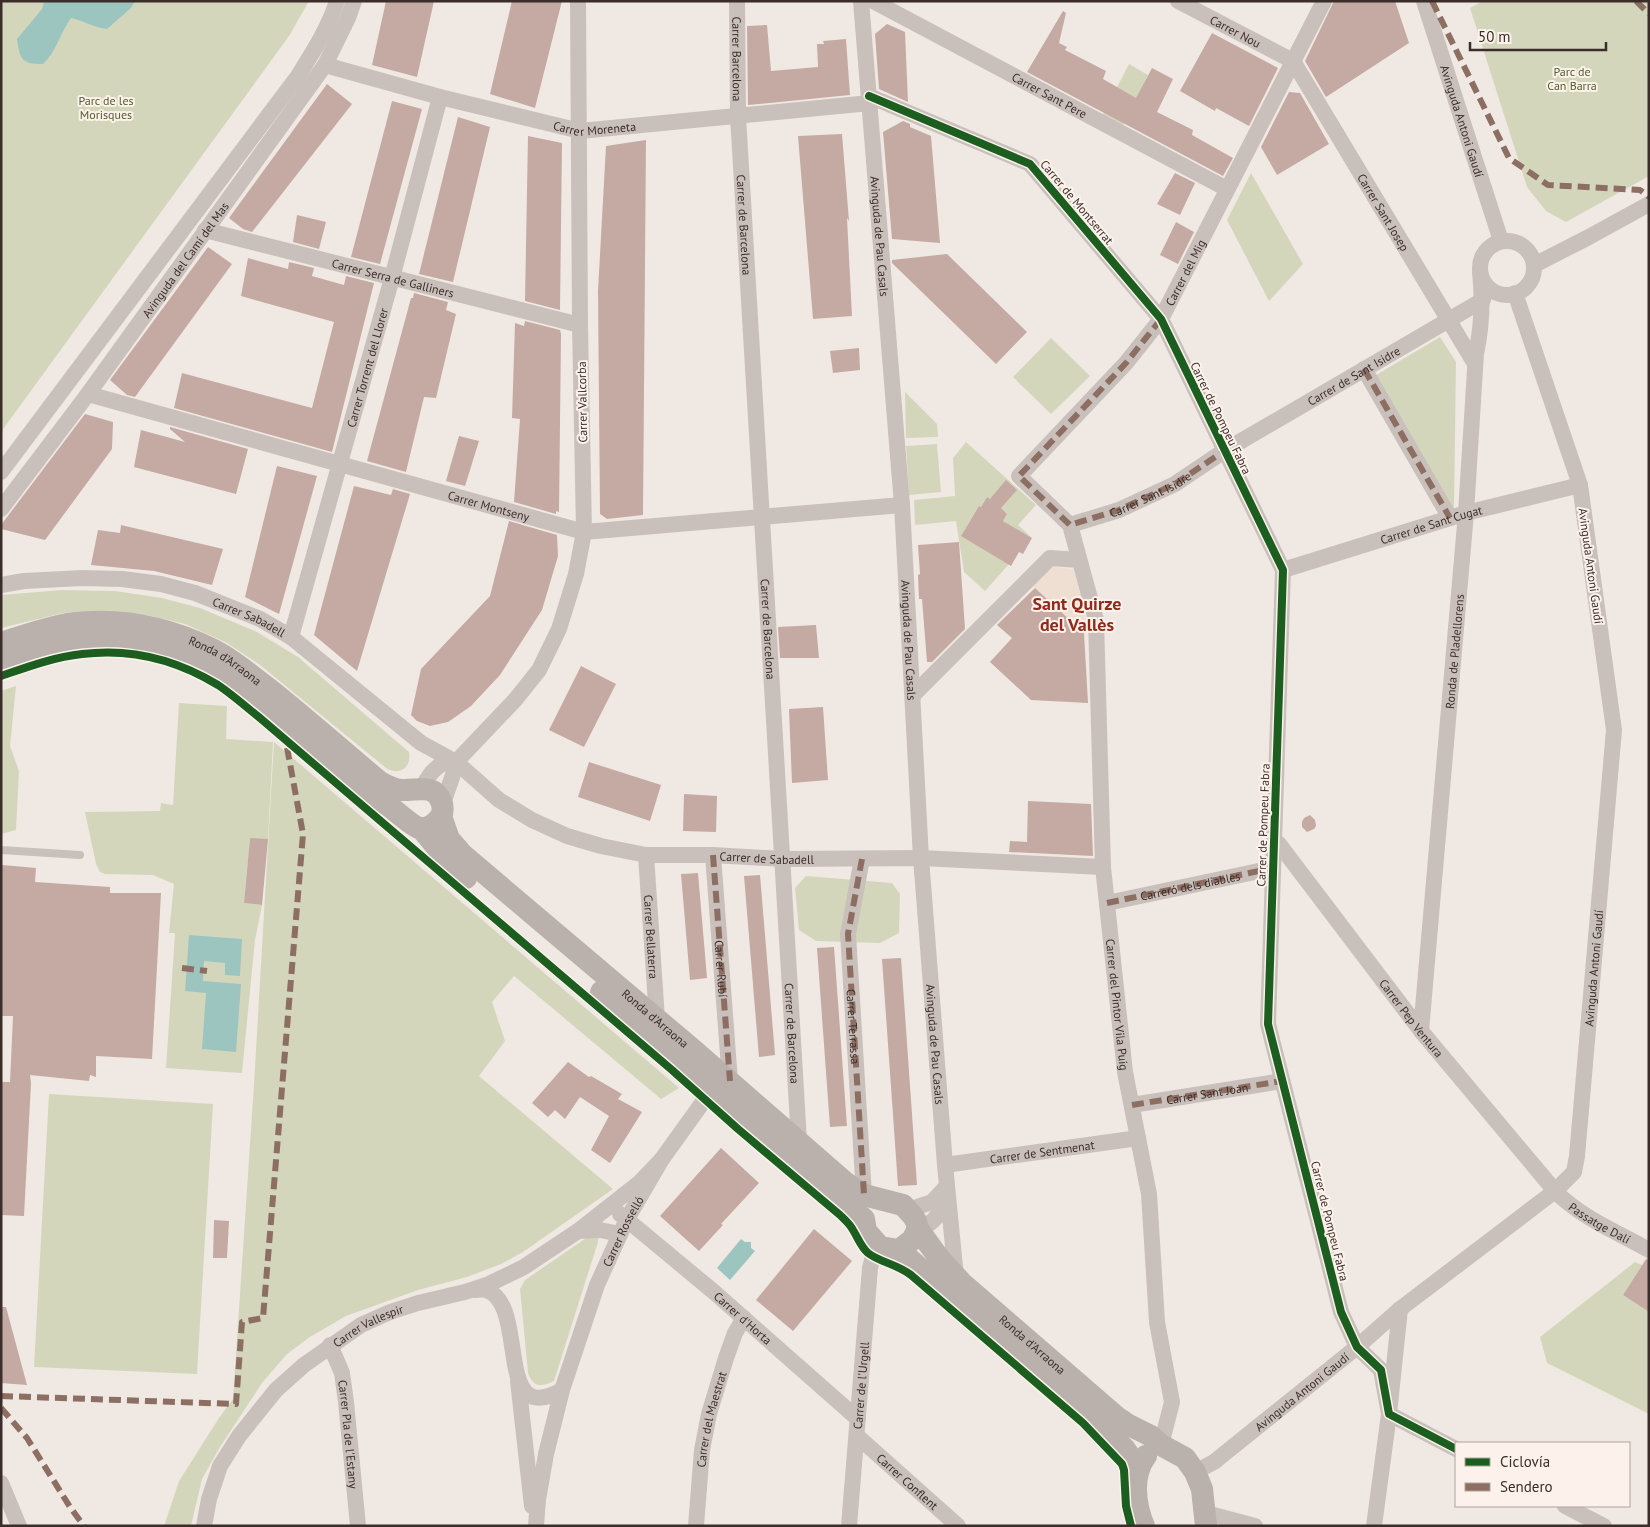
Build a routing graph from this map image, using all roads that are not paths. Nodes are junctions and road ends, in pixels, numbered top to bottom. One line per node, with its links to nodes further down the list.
1 (336, 1): 33 (street, Avinguda del Camí del Mas)
2 (354, 1): 11 (street, Avinguda del Camí del Mas)
3 (578, 1): 15 (street, Carrer Vallcorba)
4 (737, 1): 14 (street, Carrer Barcelona)
5 (861, 1): 13 (street, Avinguda de Pau Casals)
6 (873, 1): 16 (street, Carrer Sant Pere)
7 (1178, 1): 10 (street, Carrer Nou)
8 (1324, 1): 10 (street, Carrer del Mig)
9 (1424, 1): 19 (street, Avinguda Antoni Gaudí)
10 (1293, 61): 16 (street, Carrer del Mig); 26 (street, Carrer Sant Josep)
11 (325, 65): 12 (street, Carrer Moreneta); 18 (street, Avinguda del Camí del Mas)
12 (440, 96): 15 (street, Carrer Moreneta); 22 (street, Carrer Torrent del Llorer)
13 (869, 100): 14 (street, Carrer Moreneta); 25 (street, Carrer de Montserrat); 35 (street, Avinguda de Pau Casals)
14 (738, 116): 15 (street, Carrer Moreneta); 38 (street, Carrer de Barcelona)
15 (580, 131): 27 (street, Carrer Vallcorba)
16 (1227, 189): 25 (street, Carrer del Mig)
17 (1649, 204): 20 (street)
18 (205, 230): 22 (street, Carrer Serra de Galliners); 30 (street, Avinguda del Camí del Mas)
19 (1501, 241): 20 (street); 21 (street)
20 (1534, 265): 23 (street)
21 (1480, 272): 23 (street); 24 (street, Ronda de Pladellorens)
22 (392, 278): 27 (street, Carrer Serra de Galliners); 32 (street, Carrer Torrent del Llorer)
23 (1515, 293): 34 (street, Avinguda Antoni Gaudí)
24 (1482, 300): 26 (street, Carrer de Sant Isidre); 28 (street, Ronda de Pladellorens)
25 (1161, 319): 31 (street, Carrer de Pompeu Fabra); 40 (street, Carrer del Mig)
26 (1448, 320): 28 (street, Carrer Sant Josep); 29 (street, Carrer de Sant Isidre)
27 (580, 325): 41 (street, Carrer Vallcorba)
28 (1475, 364): 37 (street, Ronda de Pladellorens)
29 (1364, 369): 31 (street, Carrer de Sant Isidre); 39 (street)
30 (88, 394): 32 (street, Carrer Montseny); 36 (street, Avinguda del Camí del Mas)
31 (1224, 451): 40 (street, Carrer Sant Isidre); 43 (street, Carrer de Pompeu Fabra)
32 (340, 464): 41 (street, Carrer Montseny); 45 (street, Carrer Torrent del Llorer)
33 (1, 472)
34 (1580, 485): 37 (street, Carrer de Sant Cugat); 74 (street, Avinguda Antoni Gaudí)
35 (902, 505): 38 (street, Carrer Montseny); 48 (street, Avinguda de Pau Casals)
36 (1, 509)
37 (1466, 513): 39 (street, Carrer de Sant Cugat); 65 (street, Ronda de Pladellorens)
38 (762, 517): 41 (street, Carrer Montseny); 60 (street, Carrer de Barcelona)
39 (1450, 518): 43 (street, Carrer de Sant Cugat)
40 (1070, 525): 42 (street, Carrer del Pintor Vila Puig)
41 (584, 532): 49 (street, Carrer Vallcorba)
42 (1079, 560): 48 (street); 61 (street, Carrer del Pintor Vila Puig)
43 (1283, 570): 53 (street, Carrer de Pompeu Fabra)
44 (1, 585): 45 (street, Carrer Sabadell)
45 (291, 636): 49 (street, Carrer Sabadell)
46 (1, 643): 50 (street, Ronda d'Arraona)
47 (1, 661): 52 (street, Ronda d'Arraona)
48 (913, 695): 59 (street, Avinguda de Pau Casals)
49 (456, 762): 50 (street, Carrer Vallcorba); 51 (street, Carrer Vallcorba); 56 (street, Carrer de Sabadell)
50 (418, 789): 51 (street, Ronda d'Arraona); 52 (street)
51 (442, 811): 52 (street); 64 (street, Ronda d'Arraona)
52 (413, 823): 67 (street, Ronda d'Arraona)
53 (1274, 842): 62 (street, Carrer de Pompeu Fabra); 65 (street, Carrer Pep Ventura)
54 (1, 850): 55 (lane)
55 (80, 855)
56 (646, 855): 57 (street, Carrer de Sabadell); 64 (street, Carrer Bellaterra)
57 (713, 855): 60 (street, Carrer de Sabadell); 67 (street, Carrer Rubí)
58 (862, 858): 59 (street, Carrer de Sabadell); 60 (street, Carrer de Sabadell); 75 (street, Carrer Terrassa)
59 (921, 858): 61 (street, Carrer de Sabadell); 72 (street, Avinguda de Pau Casals)
60 (782, 859): 70 (street, Carrer de Barcelona)
61 (1103, 867): 63 (street, Carrer del Pintor Vila Puig)
62 (1273, 868): 63 (street, Carreró dels diables); 66 (street, Carrer de Pompeu Fabra)
63 (1107, 904): 68 (street, Carrer del Pintor Vila Puig)
64 (657, 1019): 67 (street, Ronda d'Arraona)
65 (1421, 1031): 74 (street, Carrer Pep Ventura)
66 (1282, 1081): 68 (street, Carrer Sant Joan); 89 (street, Carrer de Pompeu Fabra)
67 (721, 1085): 70 (street, Ronda d'Arraona); 71 (street, Carrer Rosselló); 78 (street, Ronda d'Arraona)
68 (1132, 1105): 69 (street, Carrer del Pintor Vila Puig)
69 (1138, 1138): 72 (street, Carrer de Sentmenat); 95 (street, Carrer del Pintor Vila Puig)
70 (799, 1141): 75 (street, Ronda d'Arraona)
71 (662, 1159): 77 (street, Carrer Vallespir); 80 (street, Carrer Rosselló)
72 (945, 1165): 73 (street, Avinguda de Pau Casals)
73 (947, 1186): 79 (street); 84 (street, Avinguda de Pau Casals)
74 (1555, 1191): 83 (street, Passatge Dalí); 86 (street, Avinguda Antoni Gaudí)
75 (864, 1195): 76 (street, Ronda d'Arraona)
76 (885, 1201): 78 (street); 79 (street, Ronda d'Arraona)
77 (606, 1207): 80 (street); 81 (street, Carrer Vallespir)
78 (864, 1219): 82 (street, Ronda d'Arraona)
79 (913, 1219): 82 (street); 84 (street, Ronda d'Arraona)
80 (624, 1227): 81 (street); 87 (street, Carrer d'Horta); 91 (street, Carrer Rosselló)
81 (578, 1231): 85 (street, Carrer Vallespir)
82 (890, 1249): 93 (street, Carrer de l'Urgell); 97 (street, Ronda d'Arraona)
83 (1649, 1250)
84 (956, 1277): 95 (street, Ronda d'Arraona)
85 (472, 1290): 88 (street, Carrer Vallespir); 90 (street, Carrer Rosselló)
86 (1400, 1309): 89 (street, Avinguda Antoni Gaudí); 92 (street)
87 (744, 1318): 93 (street, Carrer d'Horta); 106 (street, Carrer del Maestrat)
88 (330, 1345): 103 (street, Carrer Vallespir); 104 (street, Carrer Pla de l'Estany)
89 (1357, 1347): 92 (street); 98 (street, Avinguda Antoni Gaudí)
90 (518, 1379): 91 (street, Carrer Rosselló); 105 (street, Carrer Rosselló)
91 (562, 1390): 105 (street, Carrer Rosselló)
92 (1389, 1414): 96 (street); 111 (street)
93 (858, 1419): 94 (street, Carrer de l'Urgell)
94 (857, 1436): 107 (street, Carrer de l'Urgell); 108 (street, Carrer Conflent)
95 (1161, 1445): 97 (street); 98 (street, Ronda d'Arraona)
96 (1455, 1448)
97 (1139, 1469): 109 (street)
98 (1195, 1472): 101 (street)
99 (1, 1483): 102 (street)
100 (1567, 1507): 112 (street)
101 (1206, 1520): 110 (street)
102 (19, 1526)
103 (204, 1526)
104 (358, 1526)
105 (535, 1526)
106 (696, 1526)
107 (849, 1526)
108 (958, 1526)
109 (1144, 1526)
110 (1255, 1526)
111 (1374, 1526)
112 (1604, 1526)

